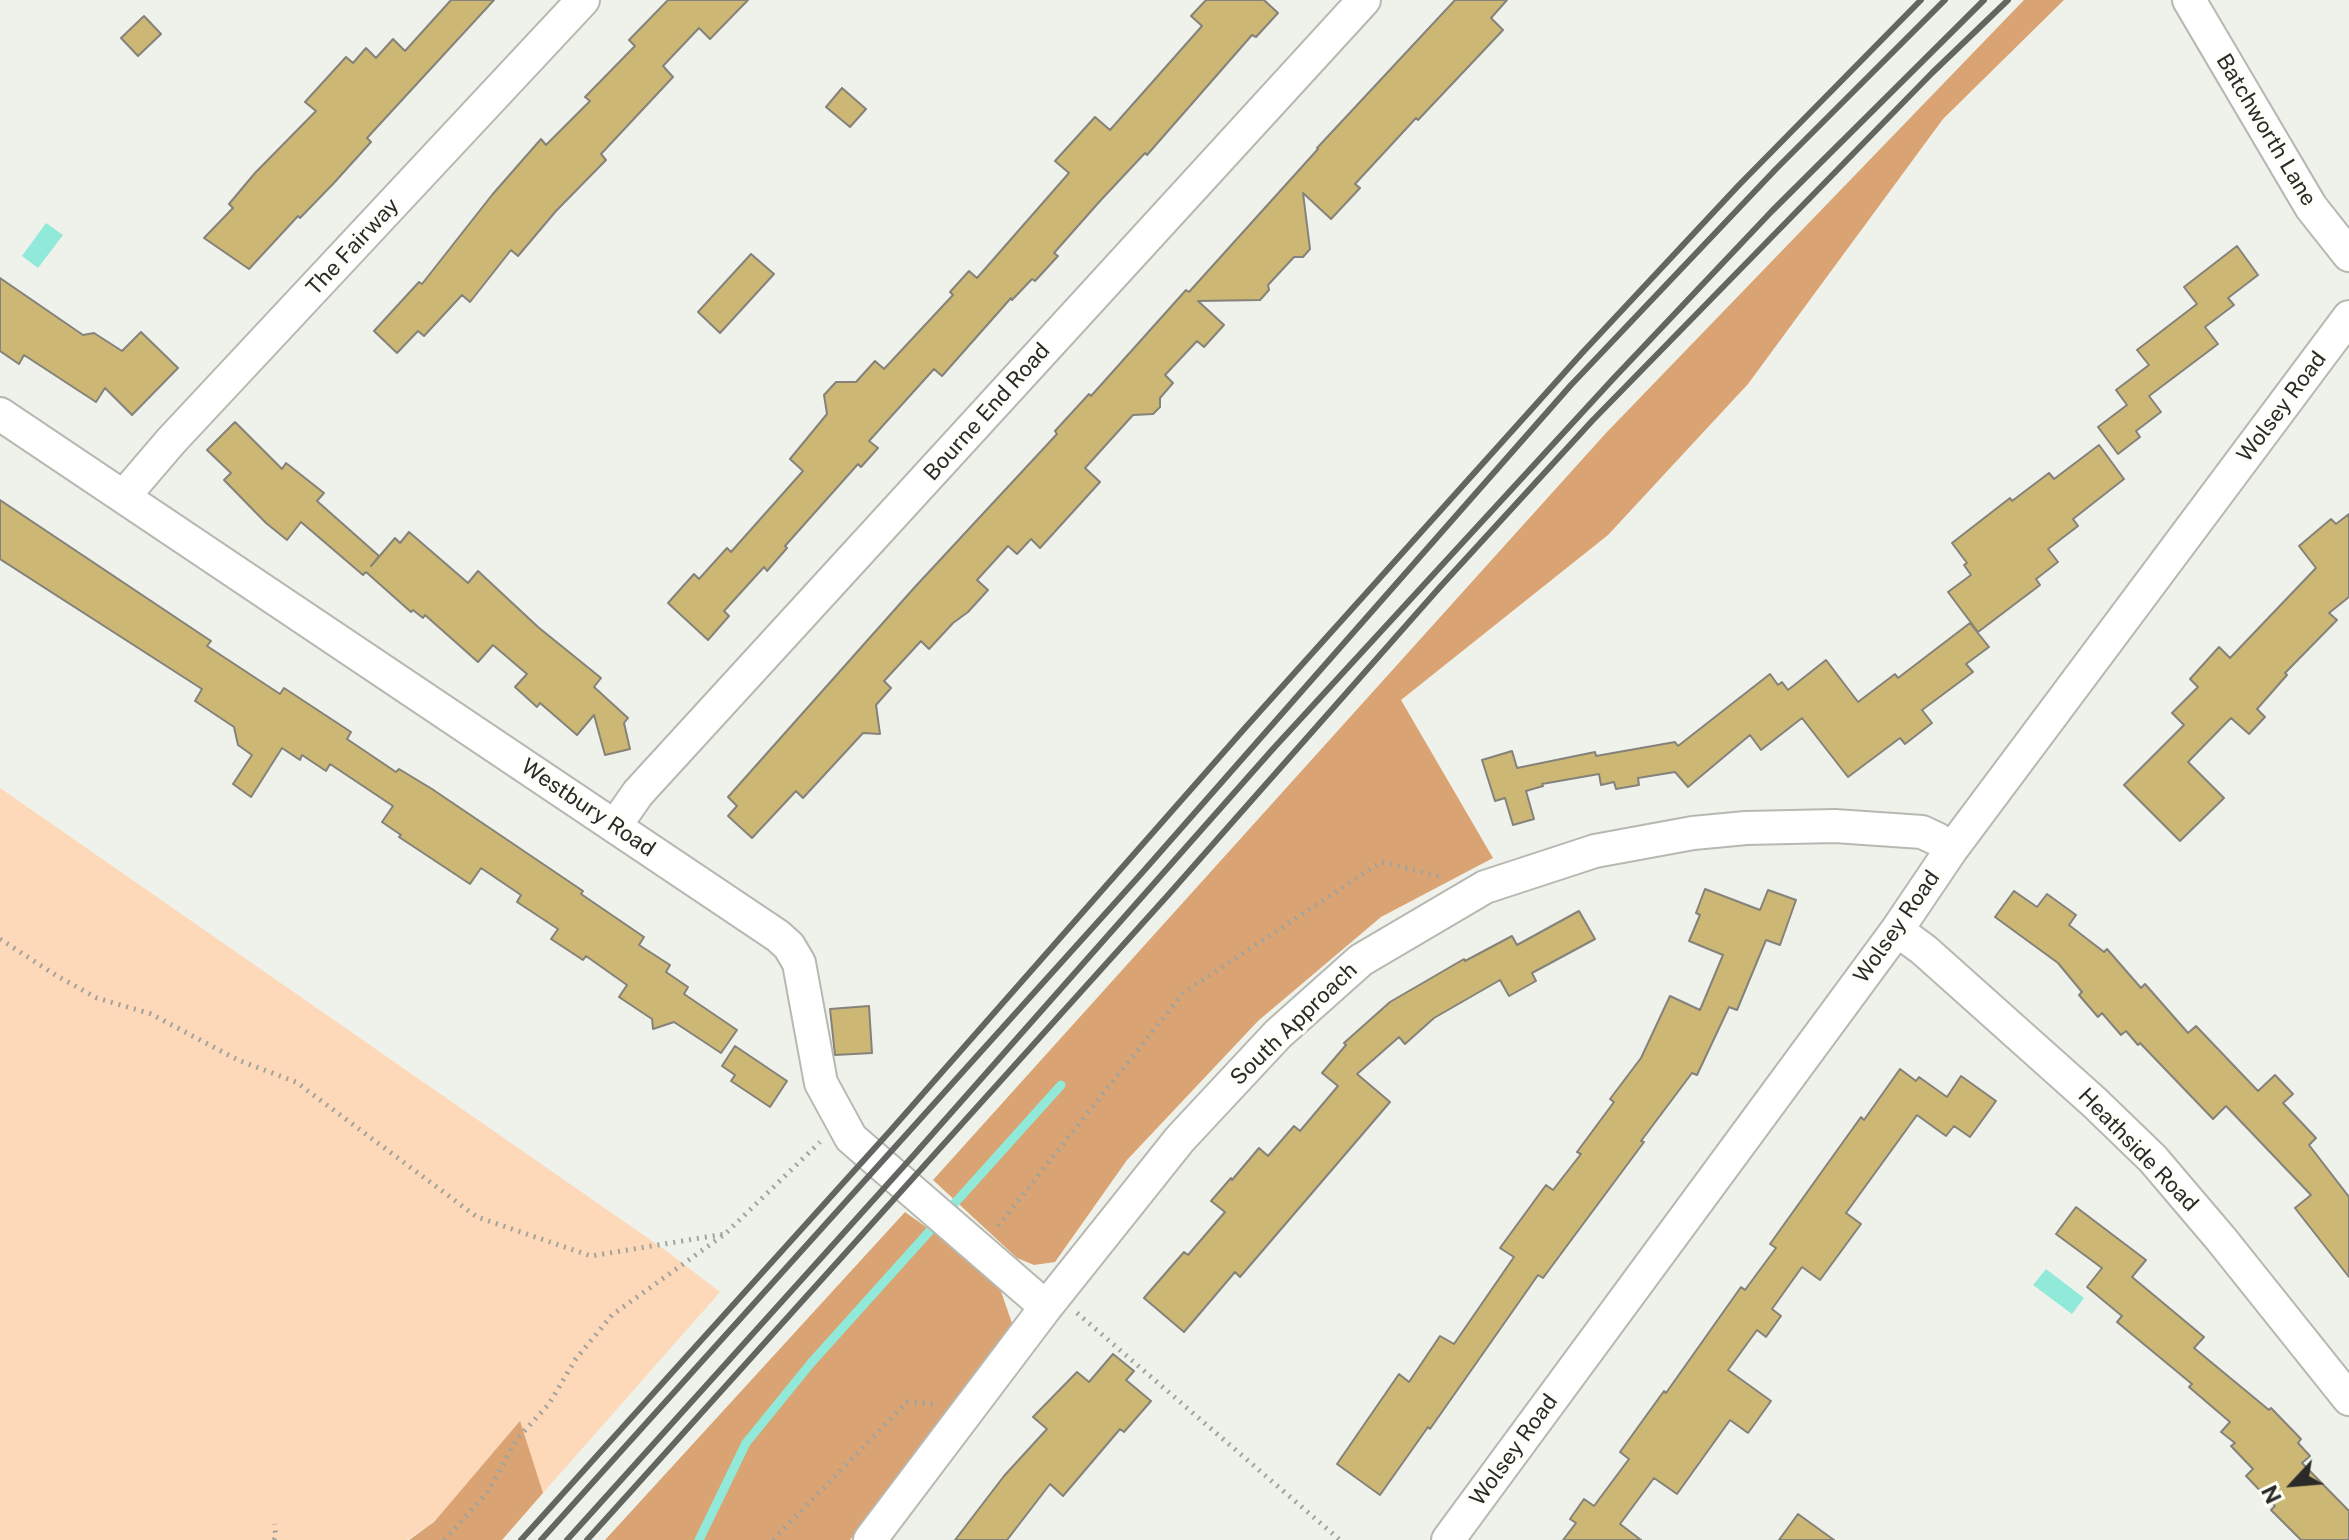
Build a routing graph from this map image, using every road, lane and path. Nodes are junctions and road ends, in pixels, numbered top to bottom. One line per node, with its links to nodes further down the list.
1 (583, 0): 7 (street, The Fairway)
2 (1364, 0): 8 (street, Bourne End Road)
3 (2189, 0): 4 (street, Batchworth Lane)
4 (2349, 255)
5 (2349, 317): 9 (street, Wolsey Road)
6 (0, 414): 7 (street, Westbury Road)
7 (124, 496): 8 (street, Westbury Road)
8 (615, 826): 13 (street, Westbury Road)
9 (1951, 850): 10 (street, South Approach); 11 (street, Wolsey Road)
10 (1485, 887): 15 (path); 16 (street, South Approach)
11 (1897, 930): 17 (street, Heathside Road); 25 (street, Wolsey Road)
12 (0, 939): 14 (path)
13 (841, 1122): 14 (path); 15 (street, Westbury Road)
14 (725, 1234): 21 (path)
15 (980, 1249): 16 (street, Westbury Road)
16 (1046, 1307): 18 (street, South Approach); 24 (path)
17 (2349, 1399)
18 (972, 1407): 22 (path); 23 (street, South Approach)
19 (274, 1524): 20 (path)
20 (274, 1540)
21 (444, 1540)
22 (773, 1540)
23 (870, 1540)
24 (1340, 1540)
25 (1448, 1540)

